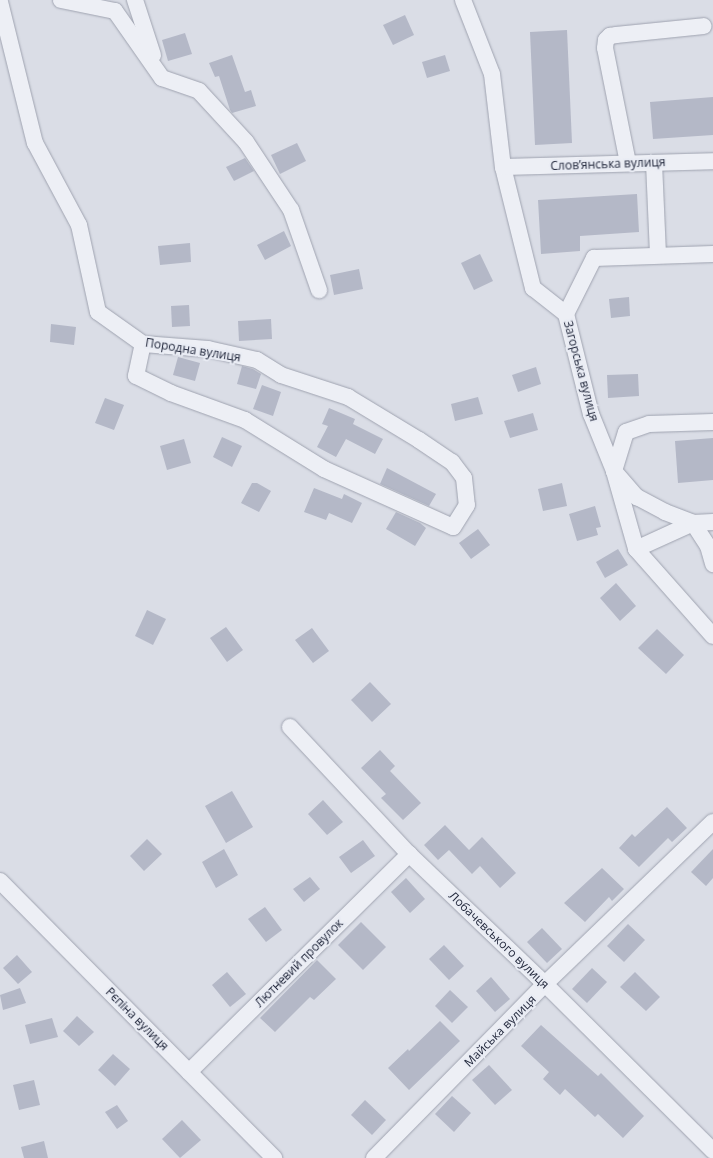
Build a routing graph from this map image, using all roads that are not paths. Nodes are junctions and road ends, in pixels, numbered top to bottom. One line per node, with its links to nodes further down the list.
1 (61, 0): 6 (street)
2 (135, 0): 6 (street)
3 (463, 0): 10 (street, Загорська вулиця)
4 (0, 2): 15 (street, Породна вулиця)
5 (704, 26): 8 (street)
6 (162, 78): 13 (street)
7 (713, 161): 9 (street, Слов’янська вулиця)
8 (628, 163): 9 (street, Слов’янська вулиця); 10 (street, Слов’янська вулиця)
9 (654, 163): 12 (street)
10 (503, 167): 14 (street, Загорська вулиця)
11 (713, 254): 12 (street)
12 (658, 255): 14 (street)
13 (320, 290)
14 (566, 314): 17 (street, Загорська вулиця)
15 (142, 344): 15 (street, Породна вулиця)
16 (713, 422): 17 (street)
17 (614, 471): 19 (street); 20 (street, Загорська вулиця)
18 (713, 522): 19 (street)
19 (693, 523): 20 (street); 21 (street)
20 (636, 549): 22 (street, Загорська вулиця)
21 (713, 564)
22 (713, 636)
23 (290, 726): 25 (street, Лобачевського вулиця)
24 (713, 822): 27 (street, Майська вулиця)
25 (410, 854): 27 (street, Лобачевського вулиця); 28 (street, Лютневий провулок)
26 (0, 881): 28 (street, Рєпіна вулиця)
27 (545, 984): 29 (street, Лобачевського вулиця); 31 (street, Майська вулиця)
28 (189, 1072): 30 (street, Рєпіна вулиця)
29 (713, 1151)
30 (274, 1158)
31 (374, 1158)

